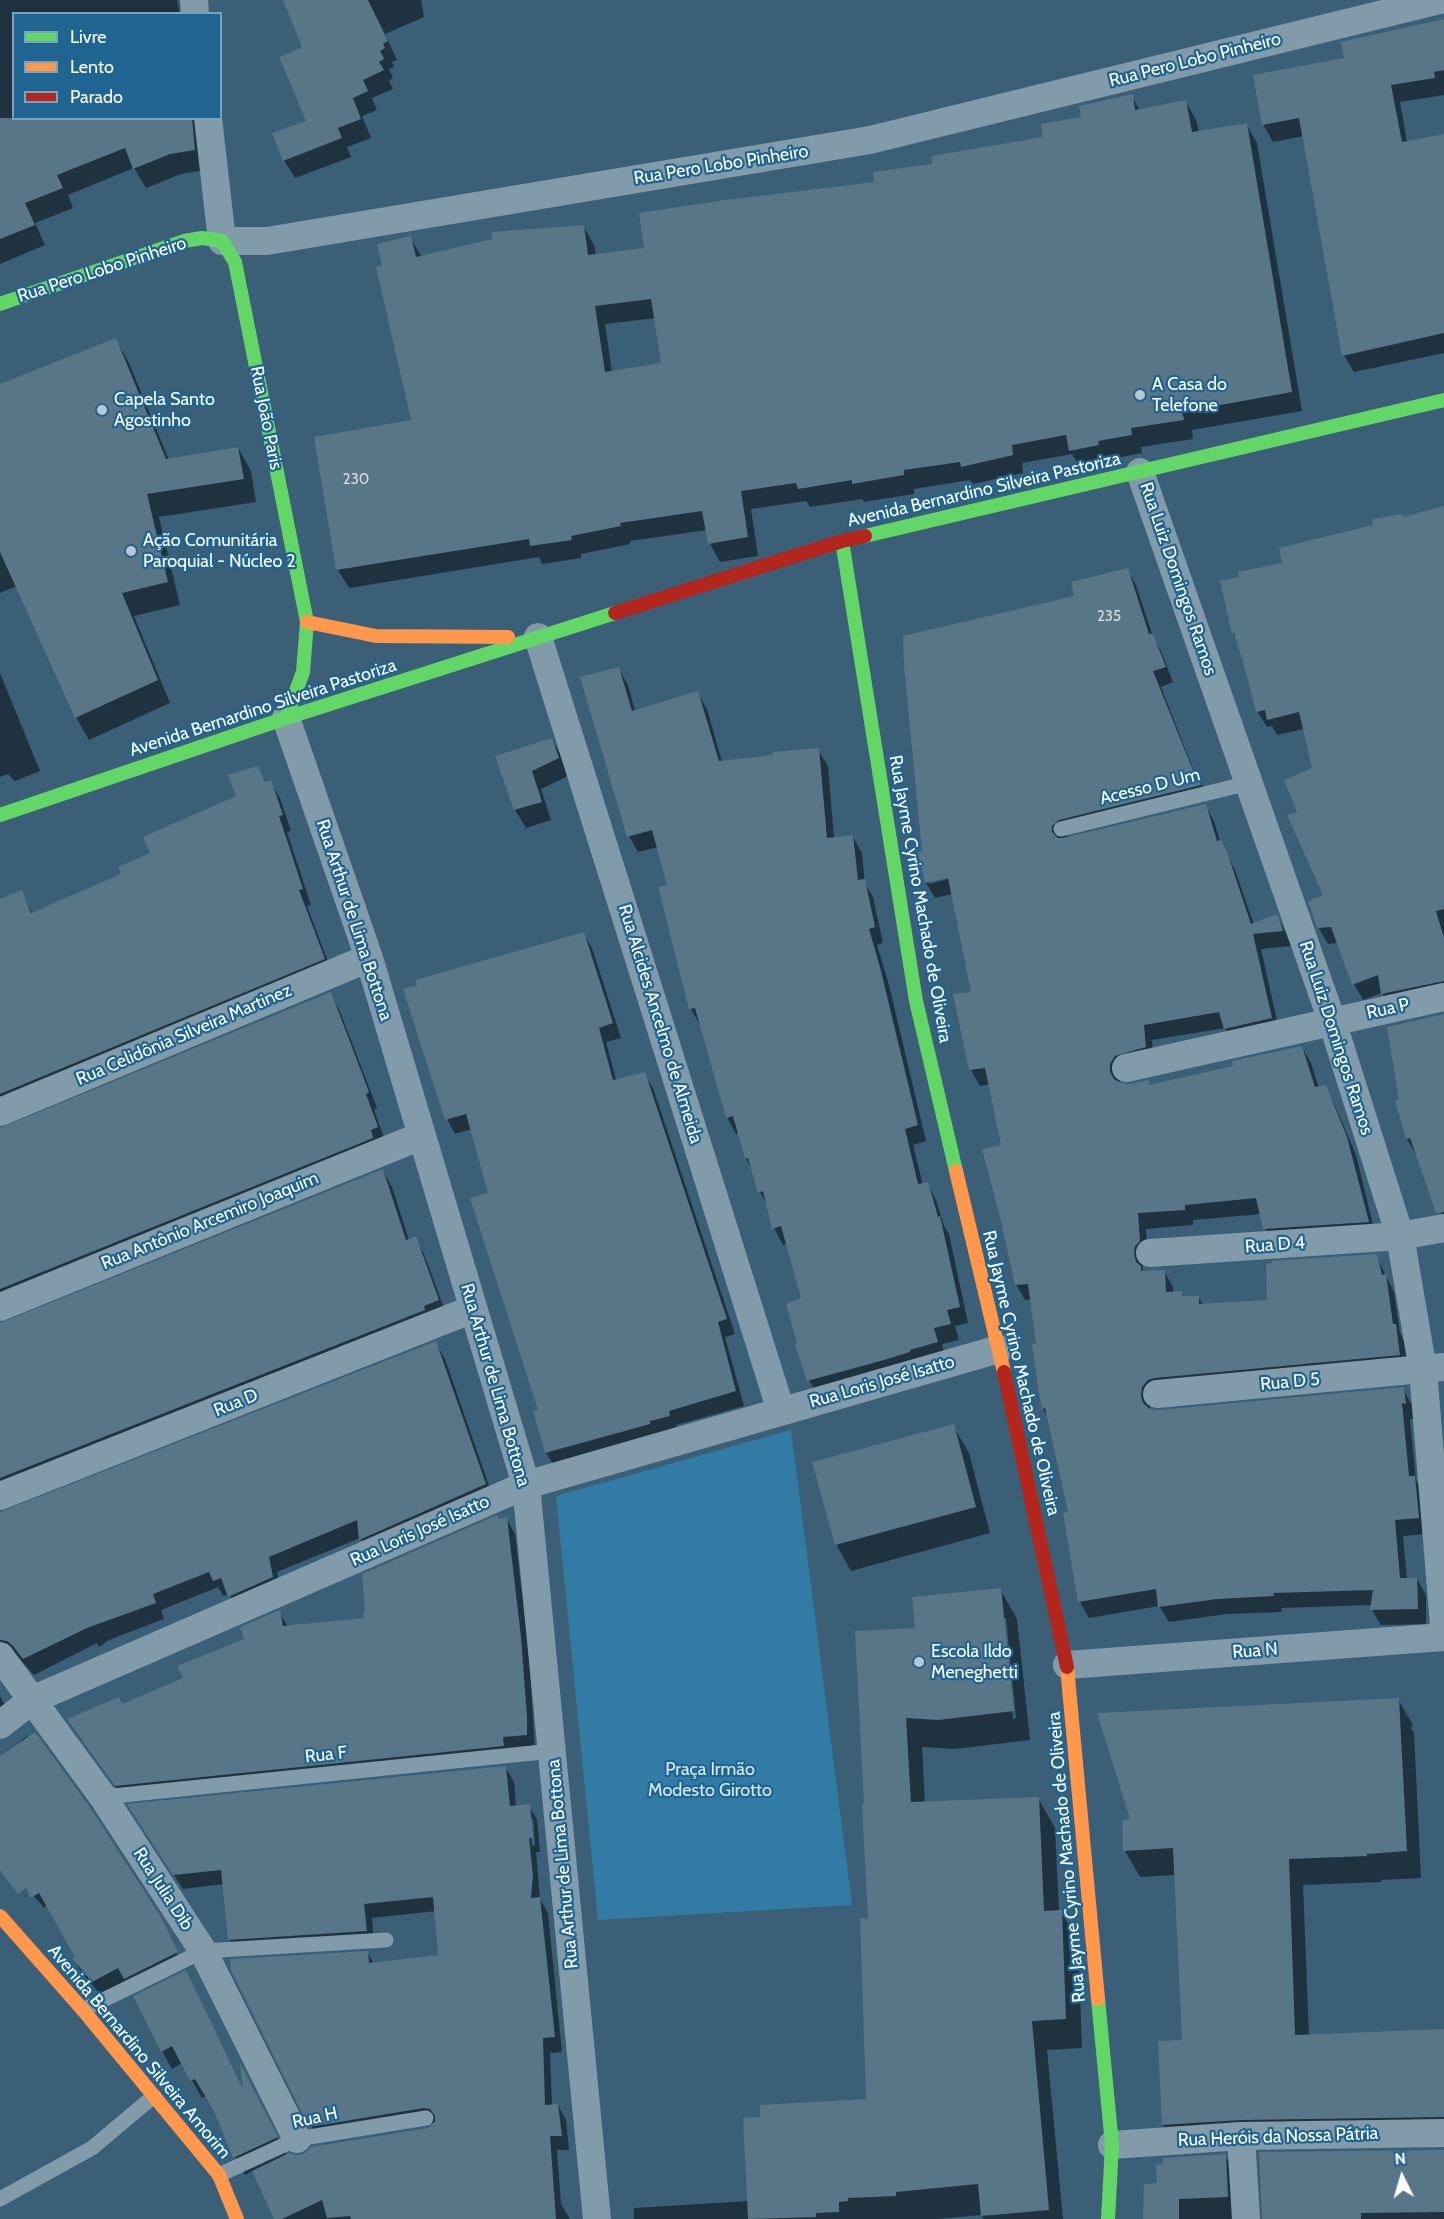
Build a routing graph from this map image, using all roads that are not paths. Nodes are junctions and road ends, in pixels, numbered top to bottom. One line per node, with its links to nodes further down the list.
1 (1440, 0): 3 (street, Rua Pero Lobo Pinheiro)
2 (208, 120): 3 (street, Rua João Paris)
3 (222, 241): 4 (main road, Rua Pero Lobo Pinheiro); 8 (main road, Rua João Paris)
4 (0, 304)
5 (1444, 400): 6 (main road, Avenida Bernardino Silveira Pastoriza)
6 (1140, 472): 7 (main road, Avenida Bernardino Silveira Pastoriza); 11 (street, Rua Luiz Domingos Ramos)
7 (842, 541): 9 (main road, Avenida Bernardino Silveira Pastoriza); 25 (main road, Rua Jayme Cyrino Machado de Oliveira)
8 (308, 622): 9 (main road, Avenida Bernardino Silveira Pastoriza); 10 (main road, Rua João Paris)
9 (538, 637): 10 (main road, Avenida Bernardino Silveira Pastoriza); 28 (street, Rua Alcides Ancelmo de Almeida)
10 (286, 718): 12 (main road, Avenida Bernardino Silveira Pastoriza); 14 (street, Rua Arthur de Lima Bottona)
11 (1249, 783): 13 (lane, Acesso D Um); 16 (street, Rua Luiz Domingos Ramos)
12 (0, 815)
13 (1061, 829)
14 (369, 958): 18 (street, Rua Celidônia Silveira Martinez); 19 (street, Rua Arthur de Lima Bottona)
15 (1444, 998): 16 (street, Rua P)
16 (1332, 1021): 17 (street, Rua P); 21 (street, Rua Luiz Domingos Ramos)
17 (1126, 1068)
18 (0, 1112)
19 (421, 1136): 23 (street, Rua Antônio Arcemiro Joaquim); 24 (street, Rua Arthur de Lima Bottona)
20 (1444, 1228): 21 (street, Rua D 4)
21 (1400, 1236): 22 (street, Rua D 4); 26 (street, Rua Luiz Domingos Ramos)
22 (1150, 1253)
23 (0, 1306)
24 (473, 1309): 29 (street, Rua Arthur de Lima Bottona); 30 (street, Rua D)
25 (999, 1349): 28 (street, Rua Loris José Isatto); 34 (main road, Rua Jayme Cyrino Machado de Oliveira)
26 (1434, 1368): 27 (street, Rua D 5); 31 (street, Rua Luiz Domingos Ramos)
27 (1157, 1394)
28 (781, 1411): 29 (street, Rua Loris José Isatto)
29 (526, 1485): 35 (street, Rua Loris José Isatto); 37 (street, Rua Arthur de Lima Bottona)
30 (0, 1496)
31 (1444, 1625)
32 (1444, 1637): 34 (street, Rua N)
33 (0, 1656): 35 (street, Rua Julia Dib)
34 (1067, 1665): 48 (main road, Rua Jayme Cyrino Machado de Oliveira)
35 (32, 1700): 36 (street, Rua Loris José Isatto); 38 (street, Rua Julia Dib)
36 (0, 1725)
37 (552, 1751): 38 (lane, Rua F); 52 (street, Rua Arthur de Lima Bottona)
38 (104, 1797): 41 (street, Rua Julia Dib)
39 (0, 1916): 42 (main road, Avenida Bernardino Silveira Amorim)
40 (386, 1940): 41 (lane)
41 (203, 1951): 42 (lane); 47 (street, Rua Julia Dib)
42 (83, 2010): 43 (main road, Avenida Bernardino Silveira Amorim)
43 (154, 2096): 49 (main road, Avenida Bernardino Silveira Amorim); 50 (lane)
44 (426, 2118): 47 (lane, Rua H)
45 (1444, 2133): 46 (street, Rua Heróis da Nossa Pátria)
46 (1241, 2136): 48 (street, Rua Heróis da Nossa Pátria); 54 (street)
47 (297, 2139): 49 (lane, Rua H)
48 (1112, 2145): 53 (main road, Rua Jayme Cyrino Machado de Oliveira)
49 (219, 2175): 51 (main road, Avenida Bernardino Silveira Amorim)
50 (0, 2199)
51 (237, 2219)
52 (597, 2219)
53 (1108, 2219)
54 (1246, 2219)

